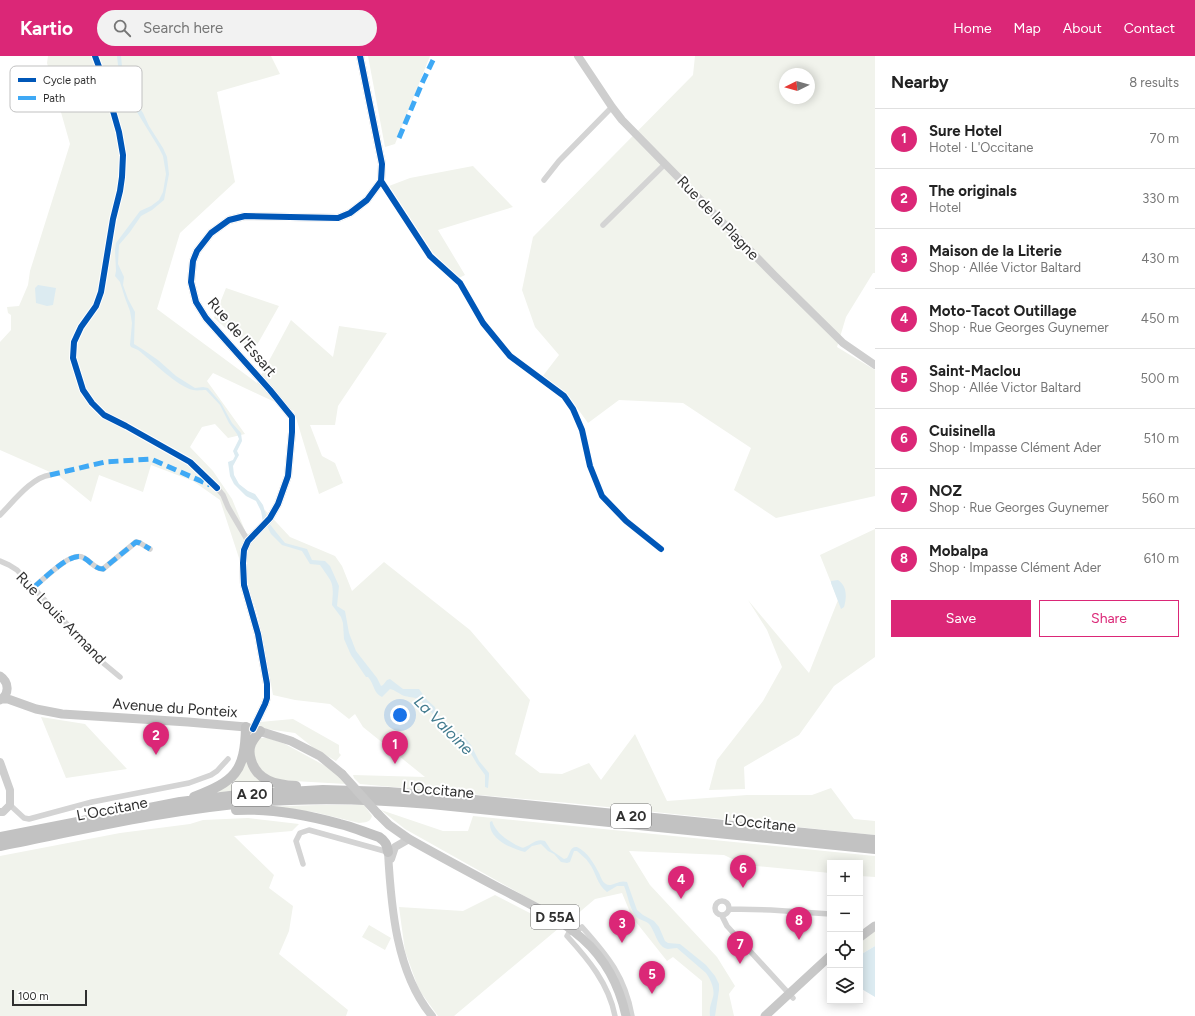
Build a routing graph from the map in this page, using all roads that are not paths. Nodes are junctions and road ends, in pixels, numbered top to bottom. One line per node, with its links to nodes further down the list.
1 (360, 56): 6 (street)
2 (578, 56): 3 (street, Rue de la Plagne)
3 (612, 107): 4 (street, Rue de la Plagne); 5 (street)
4 (665, 164): 7 (street); 8 (street, Rue de la Plagne)
5 (544, 180)
6 (381, 181): 12 (street, Rue de l'Essart); 14 (street)
7 (603, 226)
8 (875, 365)
9 (50, 475): 11 (street)
10 (217, 488): 12 (street)
11 (0, 515)
12 (248, 541): 22 (street, Rue de l'Essart)
13 (150, 549): 16 (street)
14 (661, 549)
15 (0, 562): 16 (street, Rue Louis Armand)
16 (34, 587): 18 (street, Rue Louis Armand)
17 (0, 676): 19 (main road, Avenue du Ponteix)
18 (120, 677)
19 (7, 689): 20 (main road); 21 (main road, Avenue du Ponteix / D 55A)
20 (1, 699): 21 (main road, Avenue du Ponteix / D 55A)
21 (20, 703): 22 (main road, Avenue du Ponteix / D 55A)
22 (253, 729): 25 (highway); 26 (highway); 31 (main road, Avenue du Ponteix / D 55A, bridge)
23 (228, 759): 27 (street)
24 (0, 762): 27 (street)
25 (323, 790): 26 (highway, L'Occitane / A 20); 32 (highway, L'Occitane / A 20)
26 (180, 802): 30 (highway, L'Occitane / A 20)
27 (10, 805): 29 (street)
28 (205, 808): 33 (highway, L'Occitane / A 20); 34 (highway, L'Occitane / A 20); 35 (highway)
29 (0, 812)
30 (0, 837)
31 (409, 839): 37 (street); 44 (main road, D 55A)
32 (875, 840)
33 (0, 846)
34 (875, 849)
35 (388, 852): 36 (street); 37 (street)
36 (303, 864)
37 (389, 868): 49 (street)
38 (729, 909): 39 (street); 40 (street); 40 (street)
39 (827, 914)
40 (722, 916): 48 (street)
41 (875, 920): 43 (main road)
42 (875, 926): 45 (main road)
43 (863, 928)
44 (573, 930): 50 (street); 51 (main road, D 55A); 52 (street)
45 (863, 935)
46 (827, 959): 48 (main road)
47 (827, 966): 48 (main road)
48 (791, 995): 53 (main road); 54 (main road)
49 (432, 1016)
50 (615, 1016)
51 (626, 1016)
52 (632, 1016)
53 (765, 1016)
54 (773, 1016)

